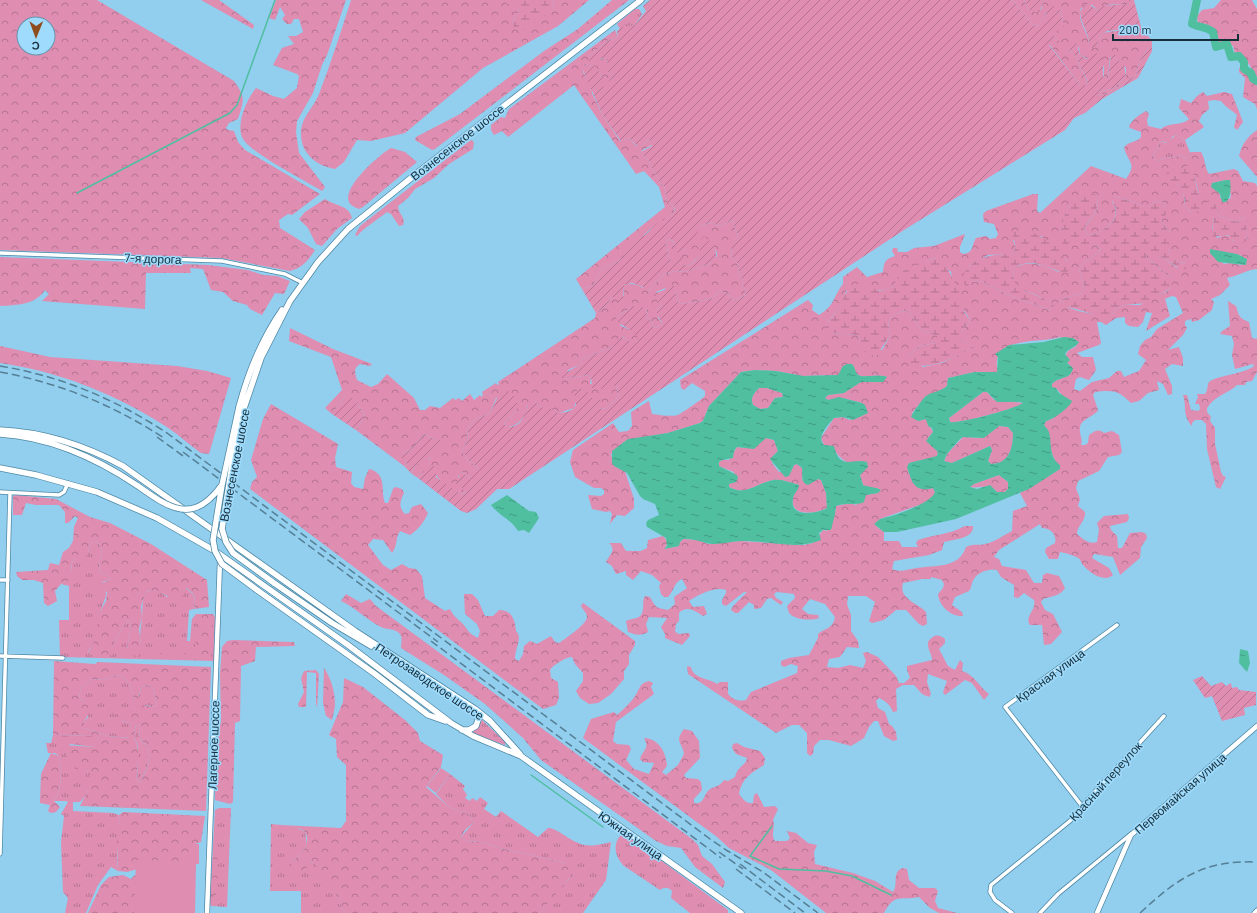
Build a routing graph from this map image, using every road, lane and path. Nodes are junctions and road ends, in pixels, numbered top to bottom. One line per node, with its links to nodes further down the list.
1 (641, 0): 3 (main road, Вознесенское шоссе)
2 (0, 253): 3 (street, 7-я дорога)
3 (303, 282): 4 (main road, Вознесенское шоссе)
4 (242, 408): 9 (main road, Вознесенское шоссе, bridge); 21 (main road, Вознесенское шоссе, bridge)
5 (0, 430): 21 (main road, Петрозаводское шоссе)
6 (0, 434): 9 (main road, Вознесенское шоссе, bridge)
7 (0, 468): 8 (main road, Петрозаводское шоссе)
8 (68, 483): 11 (street); 12 (main road, Петрозаводское шоссе)
9 (222, 484): 24 (main road, Вознесенское шоссе, bridge)
10 (0, 492): 11 (street)
11 (10, 493): 16 (street)
12 (220, 554): 13 (main road, Петрозаводское шоссе); 14 (street, Лагерное шоссе)
13 (239, 568): 14 (street); 24 (main road, Петрозаводское шоссе)
14 (220, 577): 33 (street, Лагерное шоссе)
15 (0, 580): 16 (street)
16 (8, 580): 19 (street)
17 (1117, 625): 29 (street, Красная улица)
18 (0, 656): 19 (street)
19 (6, 656): 20 (street); 27 (street)
20 (63, 658)
21 (403, 664): 22 (main road, Петрозаводское шоссе)
22 (475, 709): 26 (main road); 28 (main road, Петрозаводское шоссе)
23 (1164, 716): 29 (street, Красный переулок)
24 (451, 723): 26 (main road, Петрозаводское шоссе)
25 (1257, 726): 30 (street, Первомайская улица)
26 (460, 729): 28 (main road, Петрозаводское шоссе)
27 (2, 737): 31 (street)
28 (521, 756): 34 (main road, Южная улица)
29 (1082, 806): 35 (street, Красный переулок)
30 (1138, 828): 36 (street); 37 (street, Первомайская улица)
31 (0, 854)
32 (1257, 910): 38 (street)
33 (207, 913)
34 (742, 913)
35 (1012, 913)
36 (1040, 913)
37 (1097, 913)
38 (1254, 913)

